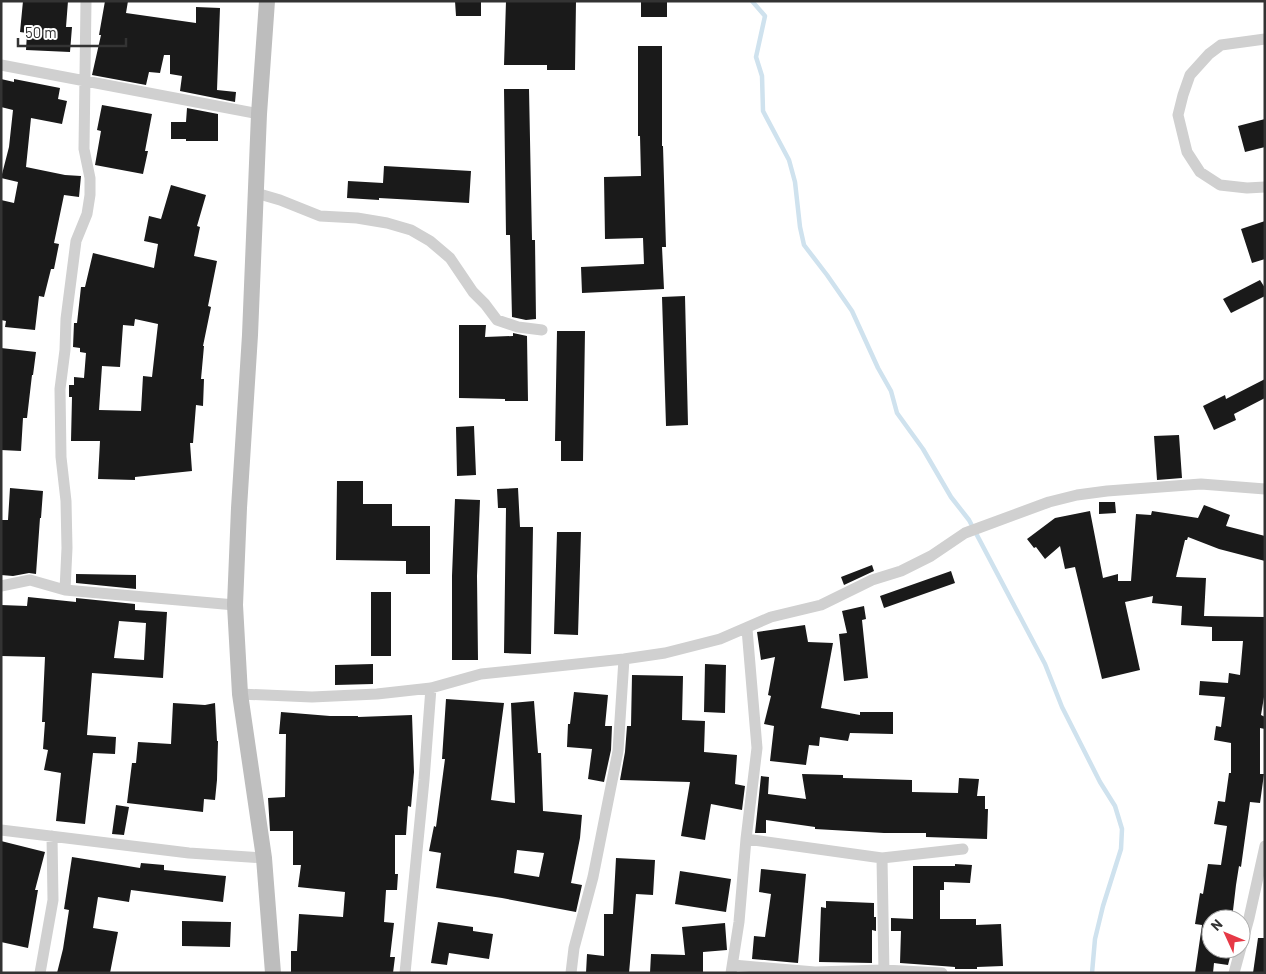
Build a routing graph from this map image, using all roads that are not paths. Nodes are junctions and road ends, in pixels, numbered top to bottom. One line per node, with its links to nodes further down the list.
1 (86, 1): 5 (street)
2 (267, 1): 6 (main road)
3 (1265, 39): 7 (street)
4 (1, 65): 5 (street)
5 (84, 82): 6 (street); 12 (street)
6 (258, 114): 8 (main road)
7 (1265, 187)
8 (256, 193): 9 (street); 13 (main road)
9 (542, 330)
10 (1265, 490): 14 (street)
11 (1, 586): 12 (street)
12 (65, 590): 13 (street)
13 (236, 605): 17 (main road)
14 (747, 629): 15 (street); 20 (street)
15 (624, 659): 16 (street); 30 (street)
16 (431, 688): 17 (street); 29 (street)
17 (240, 694): 23 (main road)
18 (1, 830): 19 (street)
19 (52, 836): 23 (street); 27 (street)
20 (746, 839): 24 (street); 25 (street)
21 (1265, 846): 32 (street)
22 (963, 849): 24 (street)
23 (264, 858): 28 (main road)
24 (882, 858): 26 (street)
25 (732, 969): 26 (street)
26 (884, 971): 31 (street)
27 (40, 973)
28 (272, 973)
29 (405, 973)
30 (571, 973)
31 (942, 973)
32 (1234, 973)

